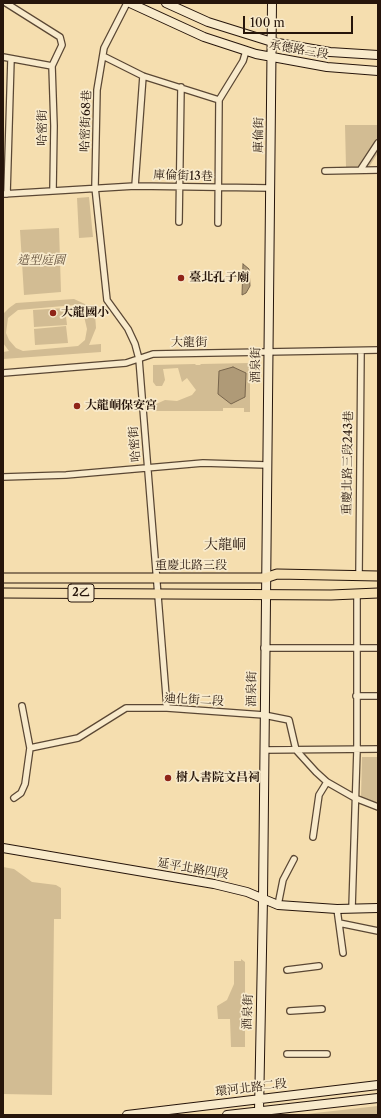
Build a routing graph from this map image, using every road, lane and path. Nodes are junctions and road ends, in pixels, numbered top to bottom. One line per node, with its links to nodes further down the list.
1 (6, 3): 12 (street)
2 (128, 3): 6 (street, 承德路三段); 8 (street, 哈密街68巷)
3 (166, 3): 5 (street, 承德路三段)
4 (272, 3): 5 (street, 庫倫街)
5 (272, 42): 7 (street, 承德路三段); 10 (street, 庫倫街)
6 (246, 51): 10 (street, 承德路三段); 16 (street)
7 (378, 55)
8 (103, 56): 14 (street); 22 (street, 哈密街68巷)
9 (3, 58): 11 (street)
10 (271, 58): 13 (street, 承德路三段); 25 (street, 庫倫街)
11 (11, 59): 12 (street); 27 (street)
12 (52, 66): 26 (street, 哈密街)
13 (378, 71)
14 (143, 76): 15 (street); 21 (street)
15 (181, 87): 16 (street); 23 (street)
16 (219, 100): 24 (street)
17 (378, 144): 18 (street)
18 (361, 169): 19 (street); 20 (street)
19 (378, 170)
20 (325, 171)
21 (135, 186): 22 (street, 庫倫街13巷); 23 (street, 庫倫街13巷)
22 (95, 187): 26 (street, 庫倫街13巷); 34 (street, 哈密街)
23 (178, 188): 24 (street, 庫倫街13巷); 28 (street)
24 (218, 188): 25 (street, 庫倫街13巷); 29 (street)
25 (270, 188): 30 (street, 庫倫街)
26 (53, 190): 27 (street, 庫倫街13巷)
27 (5, 194)
28 (179, 222)
29 (218, 224)
30 (269, 266): 33 (street, 酒泉街)
31 (378, 350): 32 (street, 大龍街)
32 (361, 351): 33 (street, 大龍街); 39 (street, 重慶北路三段243巷)
33 (268, 353): 34 (street, 大龍街); 36 (street, 酒泉街)
34 (138, 359): 35 (street, 大龍街); 37 (street, 哈密街)
35 (3, 373)
36 (266, 465): 37 (street); 43 (street, 酒泉街)
37 (148, 467): 38 (street); 42 (street, 哈密街)
38 (3, 477)
39 (359, 575): 40 (main road, 重慶北路三段 / 2乙); 43 (main road, 重慶北路三段 / 2乙)
40 (378, 576)
41 (3, 578): 42 (main road, 重慶北路三段 / 2乙)
42 (157, 578): 43 (main road, 重慶北路三段 / 2乙); 45 (street, 哈密街)
43 (265, 578): 47 (street, 酒泉街)
44 (3, 593): 45 (main road, 2乙)
45 (159, 593): 47 (main road, 2乙); 55 (street, 哈密街)
46 (378, 593): 48 (main road, 2乙)
47 (265, 594): 48 (main road, 2乙); 49 (street, 酒泉街)
48 (357, 594): 50 (street)
49 (264, 648): 50 (street); 56 (street, 酒泉街)
50 (357, 648): 51 (street); 52 (street)
51 (378, 648)
52 (356, 696): 53 (street); 60 (street)
53 (378, 696)
54 (22, 706): 57 (street)
55 (167, 708): 56 (street, 迪化街二段); 57 (street, 迪化街二段)
56 (264, 715): 58 (street, 酒泉街); 59 (street, 迪化街二段)
57 (30, 748): 63 (street)
58 (264, 750): 59 (street); 69 (street, 酒泉街)
59 (296, 750): 60 (street); 62 (street)
60 (357, 750): 61 (street); 64 (street)
61 (378, 750)
62 (327, 782): 64 (street); 66 (street)
63 (14, 798)
64 (355, 798): 65 (street); 71 (street)
65 (378, 806)
66 (314, 837)
67 (3, 848): 69 (street, 延平北路四段)
68 (294, 859): 70 (street)
69 (263, 898): 70 (street, 延平北路四段); 85 (street, 酒泉街)
70 (278, 905): 73 (street, 延平北路四段)
71 (352, 908): 72 (street, 延平北路四段); 73 (street, 延平北路四段)
72 (378, 908)
73 (337, 909): 74 (street)
74 (339, 923): 75 (street); 76 (street)
75 (378, 931)
76 (343, 953)
77 (318, 966): 78 (street)
78 (287, 970)
79 (322, 1009): 80 (street)
80 (290, 1011)
81 (287, 1054): 82 (street)
82 (327, 1054)
83 (378, 1085): 85 (street, 環河北路二段)
84 (378, 1098): 86 (street, 環河北路二段)
85 (258, 1099): 86 (street, 酒泉街); 87 (street, 環河北路二段)
86 (259, 1111): 88 (street, 環河北路二段)
87 (127, 1115)
88 (227, 1115)

